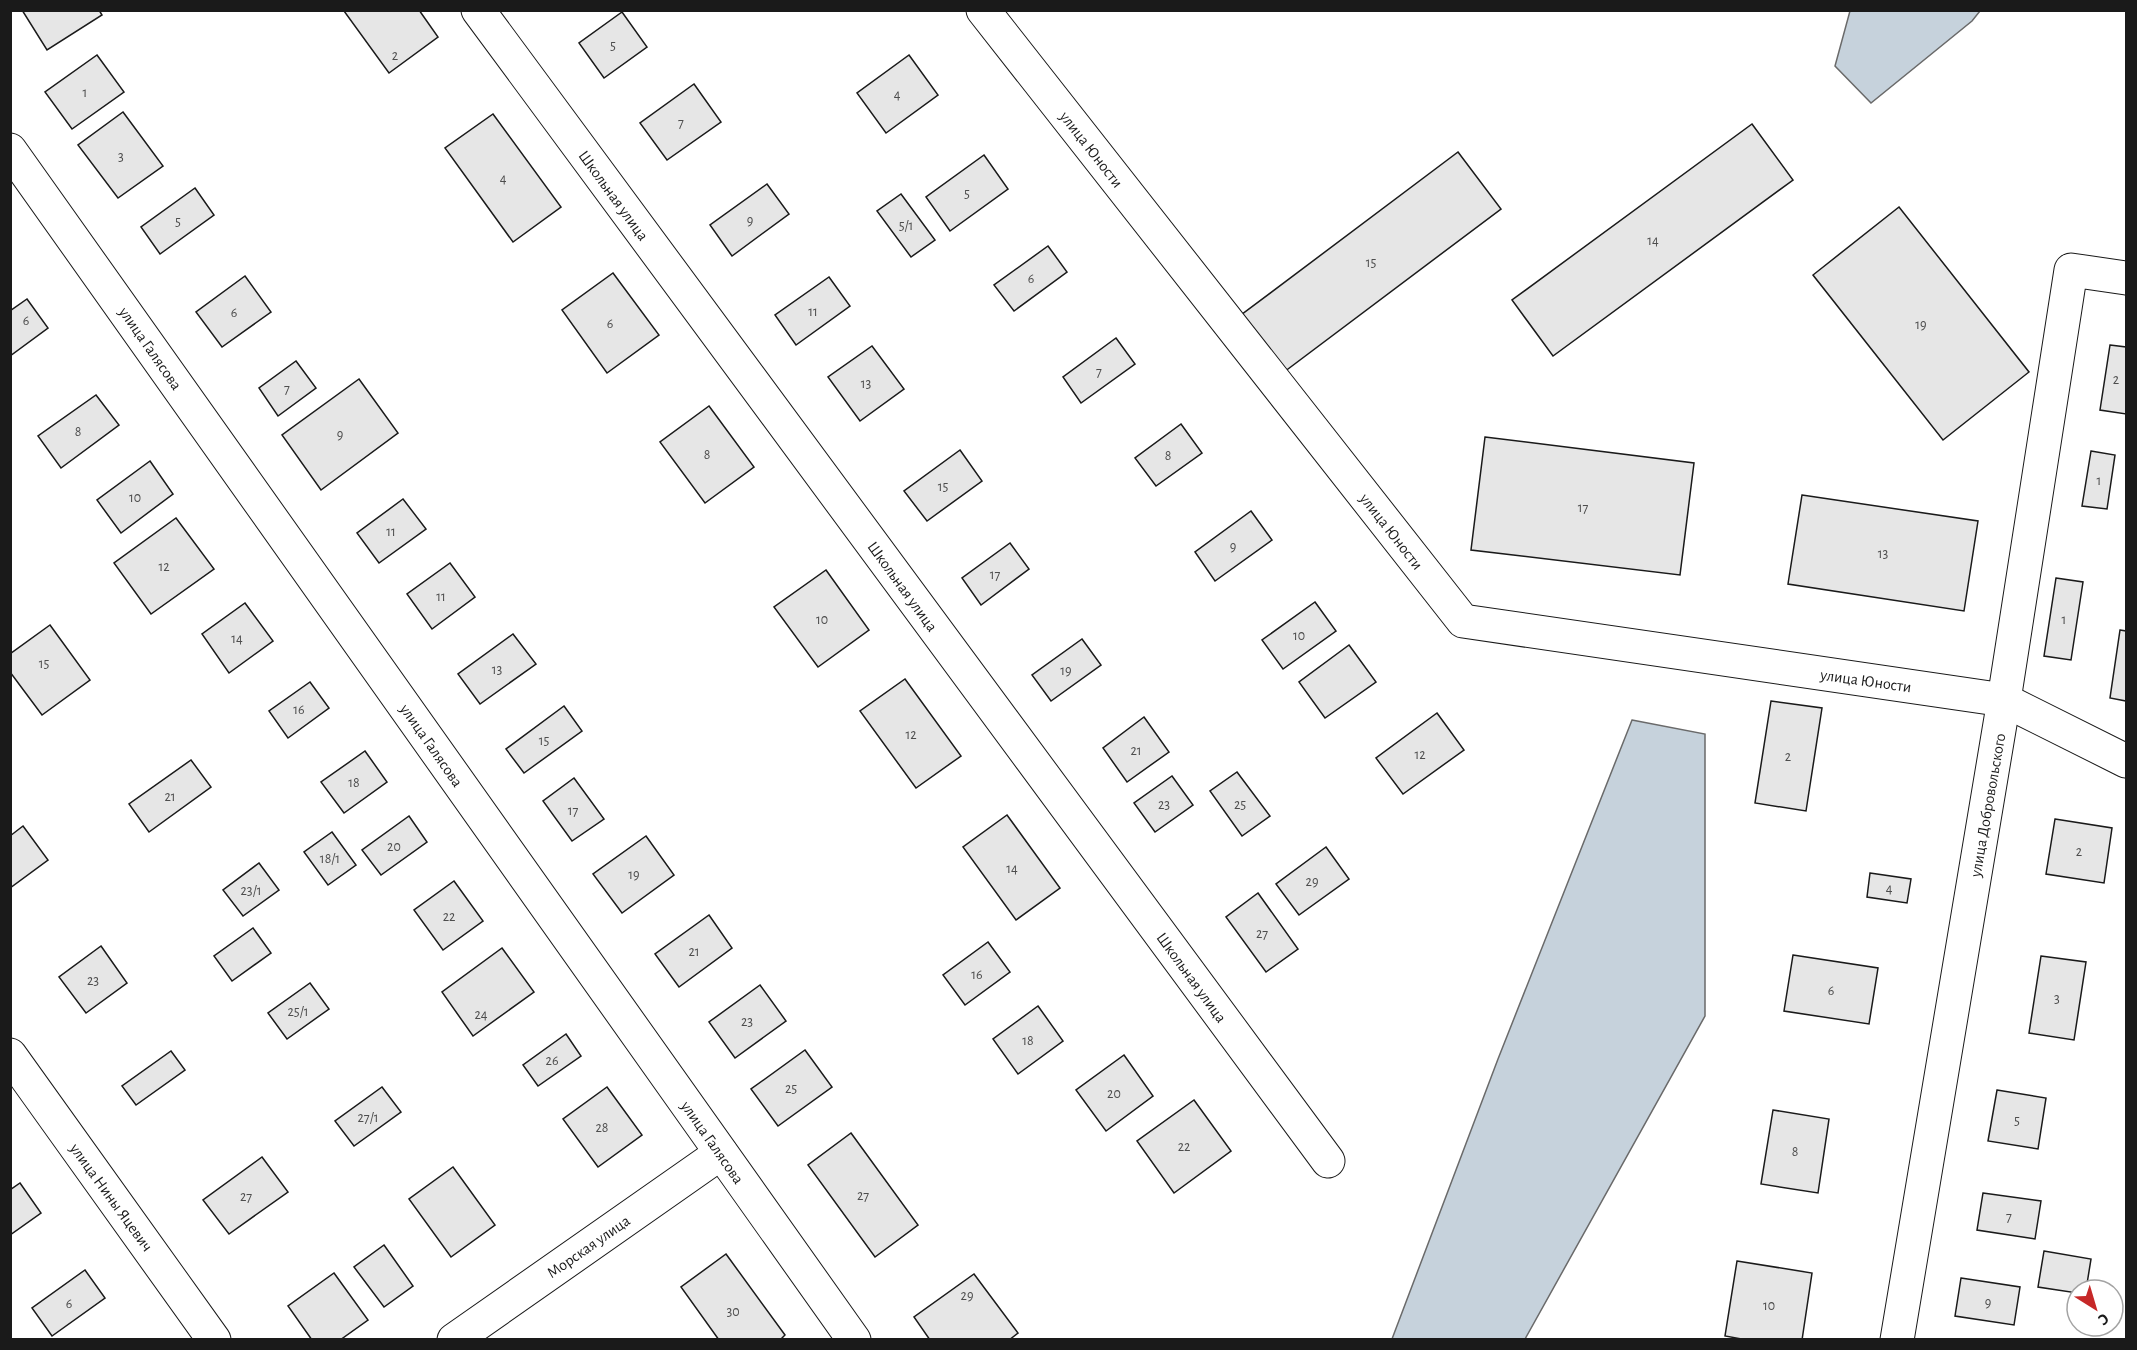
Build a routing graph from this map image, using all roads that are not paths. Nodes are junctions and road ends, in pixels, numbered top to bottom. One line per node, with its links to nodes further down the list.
1 (478, 10): 9 (street, Школьная улица)
2 (983, 10): 5 (street, улица Юности)
3 (10, 150): 8 (street, улица Галясова)
4 (2127, 278): 5 (street, улица Добровольского)
5 (2004, 700): 6 (street, улица Юности); 13 (street, улица Добровольского)
6 (2127, 761)
7 (10, 1055): 10 (street, улица Нины Яцевич)
8 (721, 1153): 11 (street, Морская улица); 12 (street, улица Галясова)
9 (1328, 1161)
10 (214, 1340)
11 (454, 1340)
12 (854, 1340)
13 (1897, 1340)

